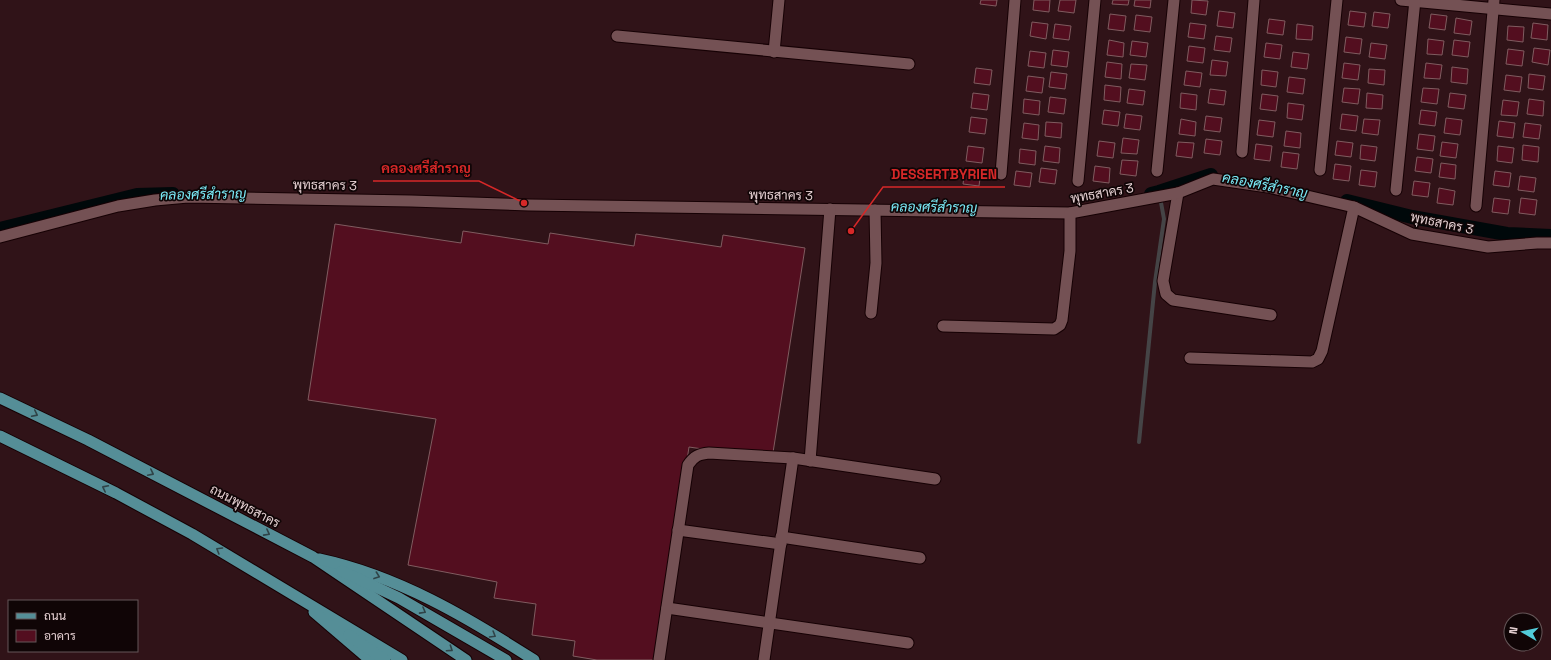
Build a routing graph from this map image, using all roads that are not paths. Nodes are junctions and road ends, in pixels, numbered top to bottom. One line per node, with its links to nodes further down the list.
1 (779, 0): 12 (street)
2 (1015, 0): 17 (street)
3 (1095, 0): 18 (street)
4 (1174, 0): 16 (street)
5 (1254, 0): 14 (street)
6 (1337, 0): 15 (street)
7 (1401, 0): 8 (street)
8 (1414, 1): 9 (street); 19 (street)
9 (1494, 4): 10 (street); 21 (street)
10 (1551, 14)
11 (617, 36): 12 (street)
12 (774, 52): 13 (street)
13 (909, 64)
14 (1242, 152)
15 (1320, 170)
16 (1157, 171)
17 (1001, 174)
18 (1078, 181)
19 (1396, 190)
20 (1178, 193): 22 (street, พุทธสาคร 3); 25 (street, พุทธสาคร 3); 29 (street)
21 (1476, 206)
22 (1354, 207): 27 (street, พุทธสาคร 3); 31 (street)
23 (830, 209): 24 (street, พุทธสาคร 3); 26 (street, พุทธสาคร 3); 35 (street)
24 (875, 210): 25 (street, พุทธสาคร 3); 28 (street)
25 (1070, 213): 30 (street)
26 (0, 237)
27 (1551, 243)
28 (871, 313)
29 (1271, 314)
30 (943, 326)
31 (1190, 358)
32 (0, 398): 39 (main road, ถนนพุทธสาคร, one-way to 39)
33 (0, 436): 41 (main road, one-way to 33)
34 (793, 458): 35 (street); 37 (street); 38 (street)
35 (810, 461): 36 (street)
36 (935, 479)
37 (678, 530): 38 (street); 42 (street)
38 (781, 540): 40 (street); 43 (street)
39 (313, 557): 48 (main road, ถนนพุทธสาคร, one-way to 48); 49 (main road, one-way to 49); 50 (main road, one-way to 50)
40 (920, 558)
41 (289, 591): 45 (main road); 46 (main road); 47 (main road)
42 (667, 608): 43 (street); 51 (street)
43 (769, 622): 44 (street); 52 (street)
44 (908, 643)
45 (370, 660)
46 (385, 660)
47 (402, 660)
48 (466, 660)
49 (506, 660)
50 (534, 660)
51 (659, 660)
52 (764, 660)

